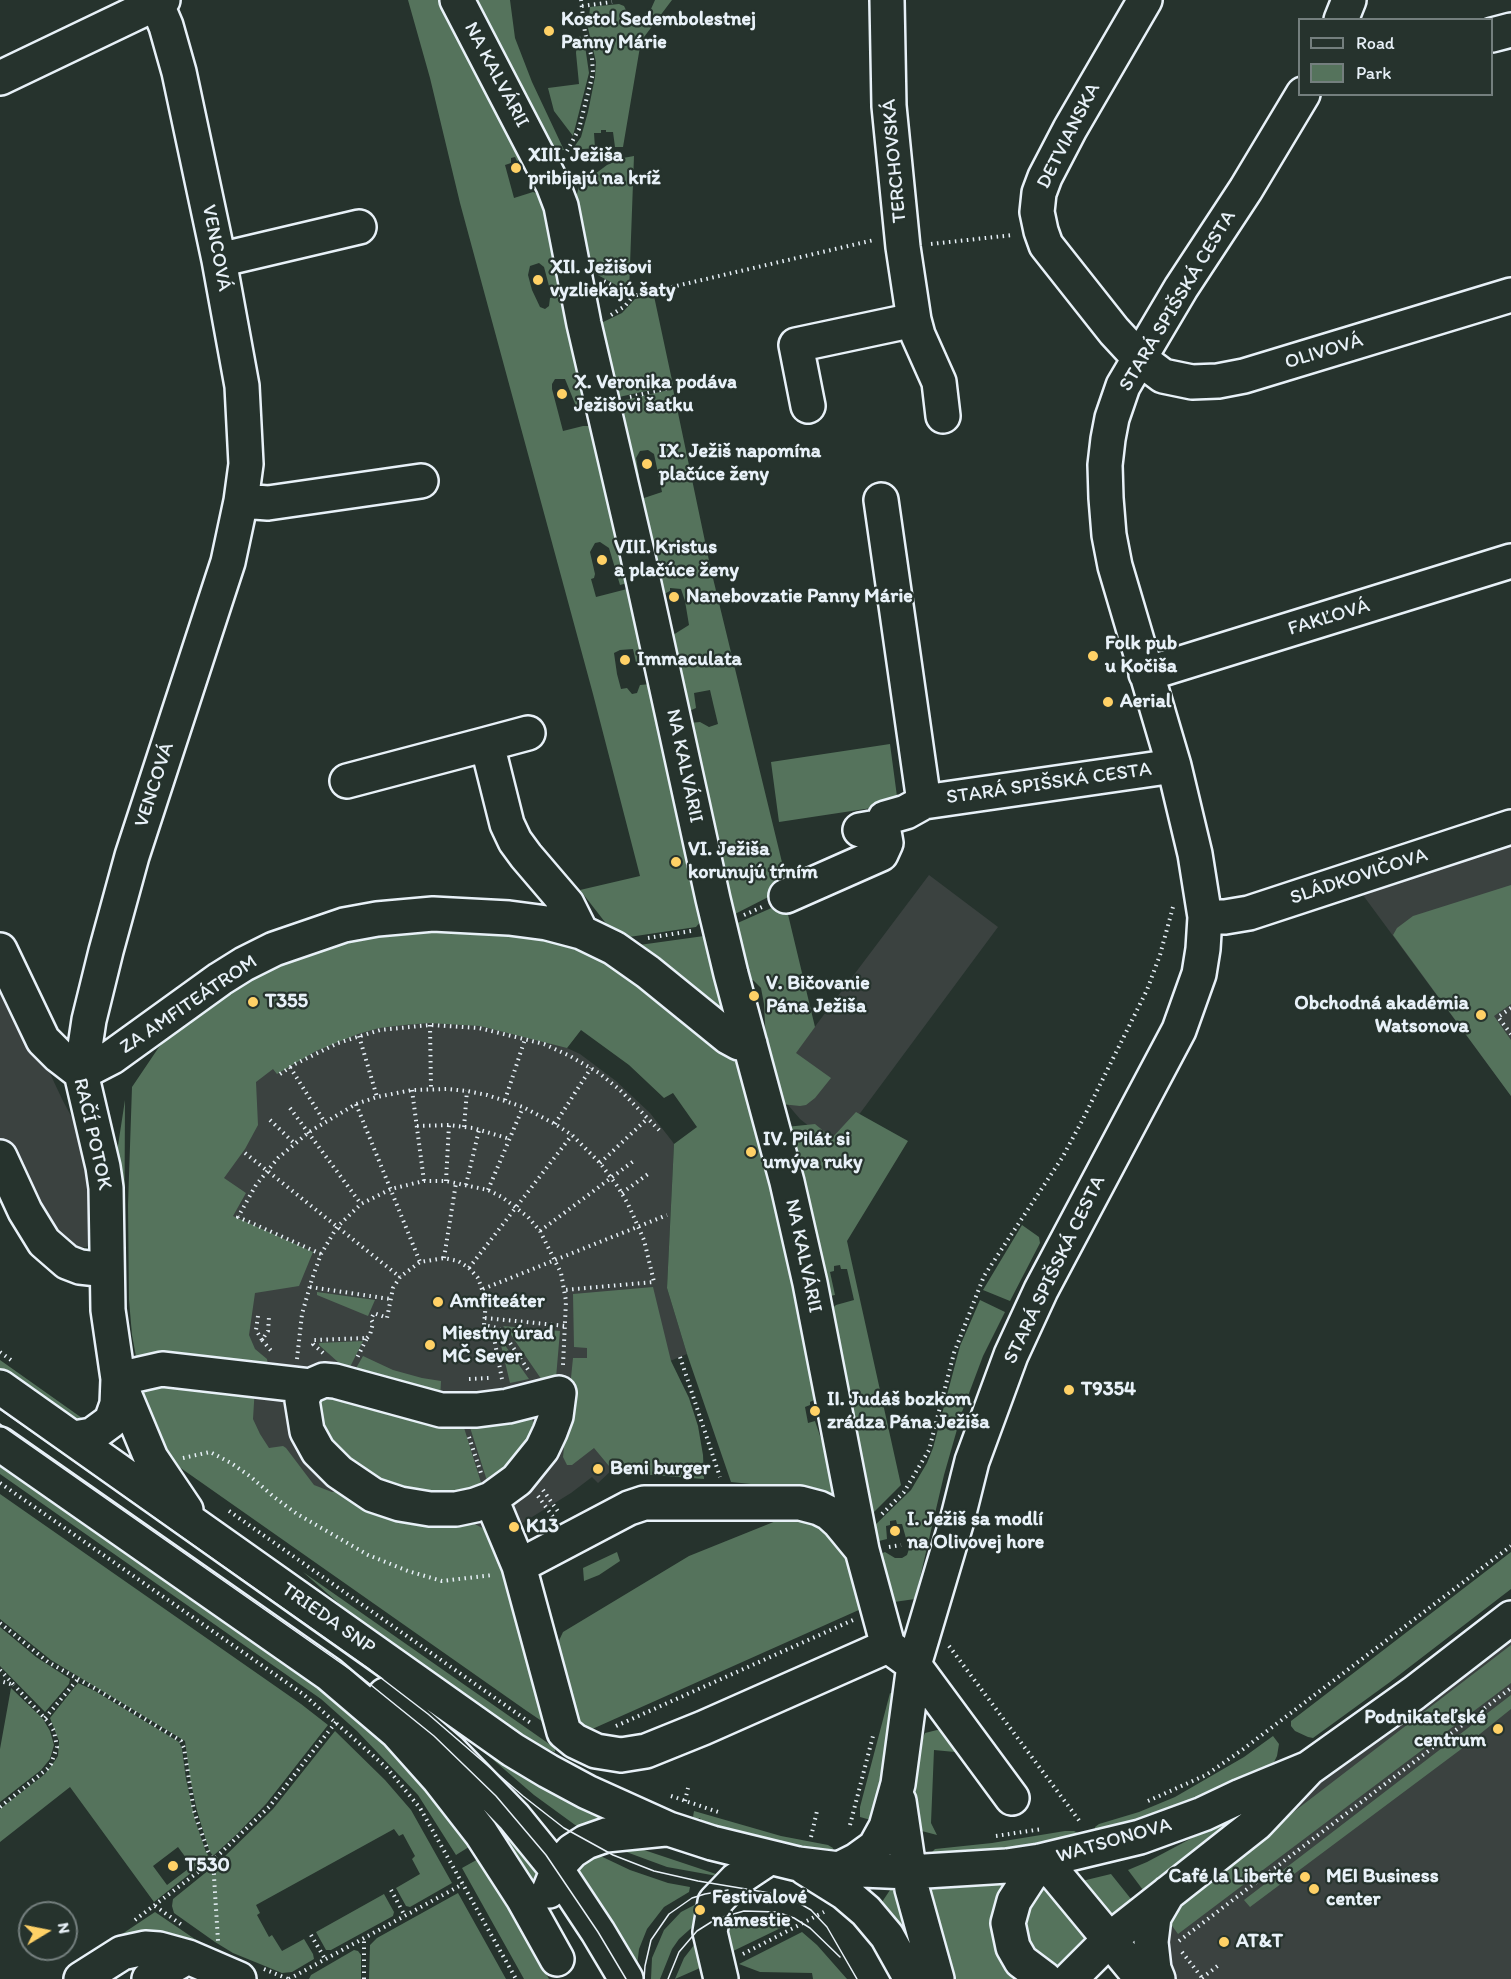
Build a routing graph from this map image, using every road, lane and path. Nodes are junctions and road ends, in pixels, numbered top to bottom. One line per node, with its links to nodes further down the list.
1 (457, 0): 19 (street, NA KALVÁRII)
2 (581, 0): 8 (path)
3 (887, 0): 17 (street, TERCHOVSKÁ)
4 (1145, 0): 16 (street, DETVIANSKA)
5 (1349, 0): 9 (street)
6 (158, 1): 12 (street); 18 (street, VENCOVÁ)
7 (612, 2): 8 (path)
8 (582, 6): 14 (path)
9 (1342, 18)
10 (1511, 30): 11 (street)
11 (1493, 34)
12 (0, 78)
13 (1302, 96): 22 (street, STARÁ SPIŠSKÁ CESTA)
14 (567, 150)
15 (359, 227): 18 (street)
16 (1041, 231): 17 (path); 22 (street, DETVIANSKA)
17 (902, 240): 19 (path); 21 (street, TERCHOVSKÁ)
18 (219, 260): 29 (street, VENCOVÁ)
19 (574, 266): 24 (street, NA KALVÁRII)
20 (1511, 295): 22 (street, OLIVOVÁ)
21 (914, 320): 25 (street); 26 (street, TERCHOVSKÁ)
22 (1139, 358): 31 (street, STARÁ SPIŠSKÁ CESTA)
23 (673, 387): 24 (path)
24 (603, 403): 41 (street, NA KALVÁRII)
25 (808, 406)
26 (943, 416)
27 (421, 481): 29 (street)
28 (881, 500): 36 (street, STARÁ SPIŠSKÁ CESTA)
29 (241, 501): 53 (street, VENCOVÁ)
30 (1511, 561): 31 (street, FAKĽOVÁ)
31 (1146, 674): 34 (street, STARÁ SPIŠSKÁ CESTA)
32 (528, 733): 33 (street)
33 (487, 744): 35 (street); 42 (street)
34 (1174, 766): 36 (street, STARÁ SPIŠSKÁ CESTA); 40 (street, STARÁ SPIŠSKÁ CESTA)
35 (347, 781)
36 (924, 802): 38 (street, STARÁ SPIŠSKÁ CESTA)
37 (1511, 827): 40 (street, SLÁDKOVIČOVA)
38 (786, 896): 41 (path)
39 (1175, 901): 131 (path)
40 (1205, 917): 137 (street, STARÁ SPIŠSKÁ CESTA)
41 (719, 926): 43 (path); 50 (street, NA KALVÁRII)
42 (581, 932): 43 (street, ZA AMFITEÁTROM); 53 (street, ZA AMFITEÁTROM)
43 (627, 944): 50 (street, ZA AMFITEÁTROM)
44 (0, 950): 53 (street, RAČÍ POTOK)
45 (1511, 1008): 47 (path)
46 (430, 1025): 48 (path); 49 (path); 55 (path)
47 (1511, 1034)
48 (359, 1036): 51 (path); 58 (path)
49 (525, 1039): 52 (path); 59 (path)
50 (750, 1044): 131 (street, NA KALVÁRII)
51 (290, 1067): 54 (path); 65 (path)
52 (591, 1068): 63 (path); 66 (path)
53 (81, 1073): 101 (street, RAČÍ POTOK)
54 (280, 1074)
55 (431, 1089): 56 (path); 57 (path)
56 (412, 1090): 58 (path); 68 (path)
57 (467, 1092): 59 (path); 69 (path)
58 (377, 1097): 60 (path)
59 (506, 1101): 61 (path)
60 (356, 1104): 65 (path); 87 (path)
61 (523, 1107): 66 (path); 74 (path)
62 (290, 1108): 72 (path)
63 (648, 1118): 71 (path); 79 (path)
64 (270, 1120): 75 (path)
65 (324, 1121): 72 (path)
66 (555, 1124): 73 (path)
67 (449, 1125): 68 (path); 69 (path); 84 (path)
68 (417, 1126): 83 (path)
69 (464, 1127): 70 (path)
70 (479, 1130): 74 (path); 86 (path)
71 (660, 1131)
72 (309, 1132): 75 (path); 90 (path)
73 (572, 1135): 79 (path); 91 (path)
74 (510, 1139): 88 (path)
75 (294, 1143): 80 (path)
76 (245, 1153): 80 (path)
77 (0, 1157): 101 (street)
78 (635, 1160): 82 (path)
79 (600, 1163): 82 (path)
80 (267, 1171): 94 (path); 96 (path)
81 (648, 1174): 89 (path)
82 (611, 1177): 89 (path); 95 (path)
83 (424, 1181): 84 (path); 87 (path)
84 (446, 1181): 85 (path)
85 (456, 1183): 86 (path); 97 (path)
86 (466, 1185): 88 (path)
87 (391, 1189): 90 (path); 99 (path)
88 (488, 1190): 91 (path)
89 (622, 1192): 93 (path)
90 (361, 1204): 94 (path)
91 (515, 1207): 95 (path); 100 (path)
92 (667, 1215): 93 (path)
93 (639, 1226): 98 (path); 105 (path)
94 (337, 1227): 96 (path); 102 (path)
95 (540, 1232): 98 (path)
96 (321, 1254): 103 (path)
97 (444, 1258): 99 (path); 100 (path)
98 (556, 1259): 104 (path); 105 (path)
99 (420, 1263): 102 (path)
100 (469, 1268): 104 (path)
101 (107, 1270): 117 (street, RAČÍ POTOK)
102 (400, 1277): 106 (path)
103 (310, 1287): 106 (path); 118 (path)
104 (483, 1289): 109 (path)
105 (564, 1290): 110 (path)
106 (390, 1299): 112 (path)
107 (258, 1316): 108 (path)
108 (269, 1317)
109 (485, 1318): 110 (path); 111 (path)
110 (566, 1326): 120 (path)
111 (504, 1334): 116 (path); 120 (path)
112 (367, 1338): 113 (path); 114 (path)
113 (313, 1344)
114 (361, 1351)
115 (680, 1357): 128 (path)
116 (501, 1374)
117 (118, 1379): 118 (street); 122 (street, RAČÍ POTOK); 129 (street, RAČÍ POTOK)
118 (317, 1383): 121 (street); 127 (street)
119 (0, 1387): 122 (street, TRIEDA SNP)
120 (553, 1395): 121 (street); 125 (street)
121 (460, 1410): 127 (path)
122 (74, 1438): 129 (street, TRIEDA SNP)
123 (0, 1444): 141 (street)
124 (177, 1459): 133 (path)
125 (525, 1470): 127 (street); 130 (path)
126 (0, 1483): 147 (path)
127 (491, 1499): 133 (street)
128 (728, 1503): 130 (street); 131 (street)
129 (199, 1529): 161 (street, TRIEDA SNP)
130 (571, 1538): 133 (street)
131 (859, 1541): 134 (street, NA KALVÁRII)
132 (1511, 1546): 154 (path)
133 (519, 1566): 148 (street)
134 (878, 1608): 138 (street, NA KALVÁRII); 148 (path)
135 (1511, 1618): 149 (street, WATSONOVA)
136 (0, 1623): 142 (path)
137 (924, 1630): 139 (street, STARÁ SPIŠSKÁ CESTA); 158 (path)
138 (888, 1646): 139 (street); 148 (street)
139 (914, 1665): 150 (street, STARÁ SPIŠSKÁ CESTA); 152 (street)
140 (0, 1670): 144 (path)
141 (329, 1674): 168 (street); 185 (street)
142 (78, 1679): 146 (path); 165 (path)
143 (0, 1681): 144 (path)
144 (14, 1685): 146 (path)
145 (1511, 1688): 181 (path)
146 (45, 1718): 155 (path)
147 (336, 1722): 165 (path); 170 (path)
148 (581, 1744)
149 (1309, 1768): 166 (street, WATSONOVA); 172 (street, WATSONOVA)
150 (897, 1784): 167 (street, STARÁ SPIŠSKÁ CESTA); 169 (street, STARÁ SPIŠSKÁ CESTA)
151 (688, 1788): 153 (path)
152 (1012, 1797)
153 (685, 1801)
154 (1142, 1804)
155 (0, 1807)
156 (817, 1811): 164 (path)
157 (1091, 1820): 158 (path)
158 (1081, 1823): 159 (path); 162 (path)
159 (1071, 1825)
160 (1049, 1828): 163 (path)
161 (669, 1829): 164 (street); 168 (street)
162 (1086, 1830)
163 (990, 1837)
164 (793, 1853): 167 (street); 184 (street); 195 (street)
165 (213, 1860): 173 (path); 180 (path)
166 (1040, 1862): 169 (street, WATSONOVA); 178 (street); 197 (street)
167 (839, 1869): 169 (street)
168 (557, 1870): 185 (street); 194 (street)
169 (909, 1872): 196 (street)
170 (463, 1884): 174 (path); 193 (path)
171 (391, 1890): 174 (path)
172 (1168, 1892): 178 (street, WATSONOVA); 186 (street)
173 (156, 1906): 175 (path); 179 (path)
174 (405, 1916): 177 (path)
175 (126, 1926)
176 (311, 1935): 182 (path)
177 (364, 1938): 182 (path); 192 (path)
178 (1110, 1938): 198 (street, WATSONOVA); 199 (street)
179 (189, 1944): 188 (street); 189 (street); 190 (street)
180 (219, 1944)
181 (1176, 1944)
182 (325, 1959): 191 (path)
183 (1220, 1964): 187 (path)
184 (724, 1966)
185 (563, 1969)
186 (1173, 1976): 187 (path)
187 (1202, 1978)
188 (81, 1979)
189 (149, 1979)
190 (239, 1979)
191 (289, 1979)
192 (364, 1979)
193 (516, 1979)
194 (626, 1979)
195 (911, 1979)
196 (937, 1979)
197 (1045, 1979)
198 (1070, 1979)
199 (1142, 1979)

